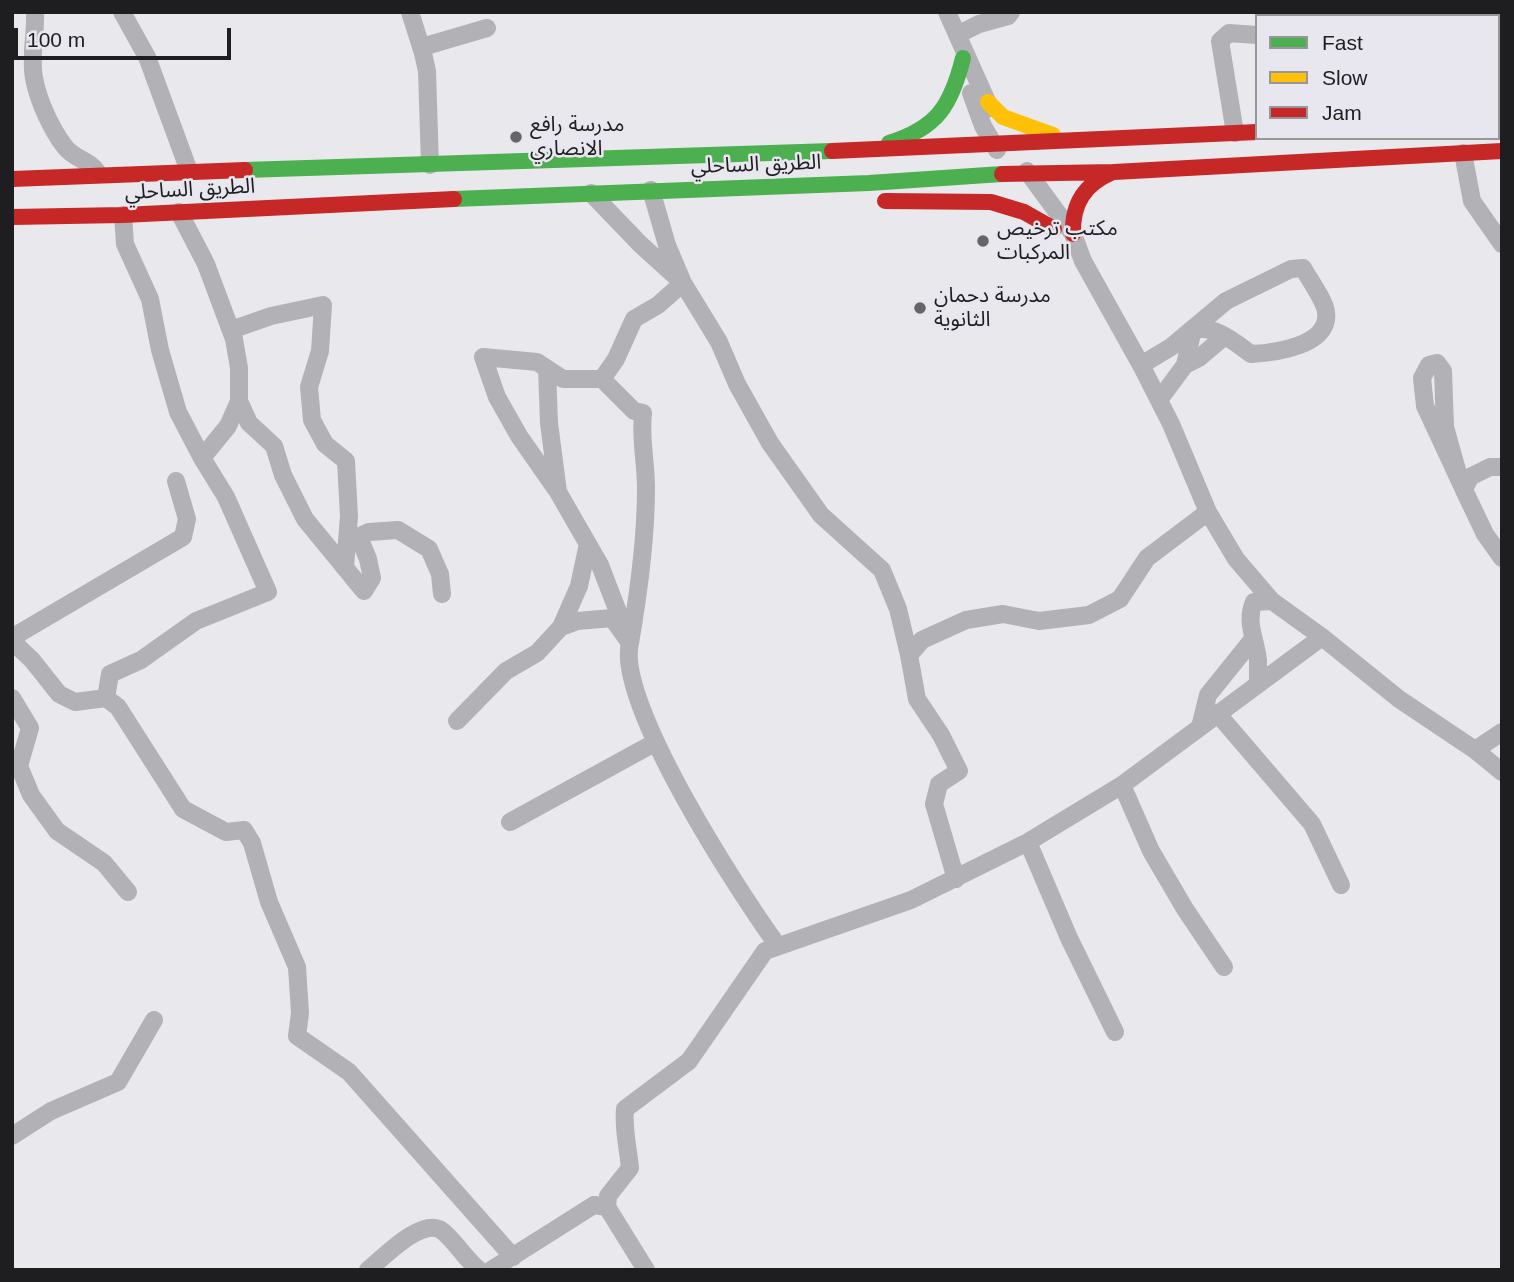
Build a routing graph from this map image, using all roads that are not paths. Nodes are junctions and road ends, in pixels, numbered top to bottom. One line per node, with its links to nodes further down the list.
1 (35, 12): 22 (street)
2 (122, 12): 19 (street)
3 (410, 12): 9 (street)
4 (947, 12): 8 (street)
5 (1011, 12): 8 (street)
6 (487, 28): 9 (street)
7 (1255, 35): 12 (street)
8 (960, 46): 10 (street); 14 (street); 15 (highway)
9 (422, 47): 18 (street)
10 (988, 103): 13 (highway); 14 (street)
11 (1255, 132): 12 (highway, الطريق الساحلي)
12 (1235, 133): 13 (highway, الطريق الساحلي)
13 (1071, 141): 14 (highway, الطريق الساحلي)
14 (999, 144): 15 (highway, الطريق الساحلي); 21 (street)
15 (865, 149): 18 (highway, الطريق الساحلي)
16 (1502, 151): 17 (highway, الطريق الساحلي)
17 (1463, 153): 20 (highway, الطريق الساحلي); 32 (street)
18 (430, 165): 19 (highway, الطريق الساحلي)
19 (189, 171): 22 (highway, الطريق الساحلي)
20 (1114, 172): 21 (highway, الطريق الساحلي); 31 (highway)
21 (1021, 174): 24 (highway, الطريق الساحلي); 30 (street); 31 (street)
22 (99, 175): 23 (highway, الطريق الساحلي)
23 (12, 179)
24 (869, 183): 25 (highway, الطريق الساحلي); 30 (highway)
25 (651, 190): 26 (highway, الطريق الساحلي); 34 (street)
26 (591, 193): 27 (highway, الطريق الساحلي); 34 (street)
27 (179, 212): 28 (highway, الطريق الساحلي); 36 (street)
28 (123, 215): 29 (highway, الطريق الساحلي); 44 (street)
29 (12, 217)
30 (1054, 229): 33 (street)
31 (1073, 234): 33 (street)
32 (1502, 244)
33 (1083, 261): 38 (street)
34 (684, 283): 41 (street); 61 (street)
35 (1193, 329): 37 (street); 37 (street); 38 (street); 39 (street)
36 (232, 330): 43 (street); 50 (street)
37 (1225, 336): 39 (street)
38 (1141, 365): 42 (street)
39 (1185, 365): 42 (street)
40 (547, 369): 41 (street); 48 (street); 48 (street)
41 (601, 379): 59 (street)
42 (1159, 400): 49 (street)
43 (239, 401): 44 (street); 53 (street)
44 (202, 458): 64 (street)
45 (1502, 467): 47 (street)
46 (176, 481): 60 (street)
47 (1462, 484): 47 (street); 52 (street)
48 (558, 492): 51 (street)
49 (1208, 512): 55 (street); 61 (street)
50 (353, 540): 53 (street); 53 (street); 54 (street)
51 (588, 544): 56 (street); 59 (street)
52 (1502, 558)
53 (345, 567)
54 (442, 594)
55 (1272, 601): 57 (street); 58 (street)
56 (561, 627): 59 (street); 66 (street)
57 (1322, 637): 62 (street); 70 (street)
58 (1253, 639): 62 (street); 67 (street)
59 (630, 643): 69 (street)
60 (14, 645): 64 (street)
61 (909, 654): 75 (street)
62 (1258, 683): 65 (street)
63 (12, 698): 77 (street)
64 (106, 698): 84 (street)
65 (1217, 713): 67 (street); 76 (street)
66 (457, 721)
67 (1200, 727): 72 (street)
68 (1502, 732): 70 (street)
69 (656, 742): 73 (street); 78 (street)
70 (1475, 750): 71 (street)
71 (1502, 772)
72 (1122, 785): 74 (street); 79 (street)
73 (510, 822)
74 (1028, 842): 75 (street); 81 (street)
75 (956, 879): 78 (street)
76 (1341, 885)
77 (128, 891)
78 (778, 946): 83 (street)
79 (1224, 967)
80 (154, 1020): 82 (street)
81 (1115, 1032)
82 (12, 1136)
83 (607, 1208): 84 (street); 88 (street)
84 (513, 1257): 87 (street)
85 (368, 1270): 86 (street)
86 (479, 1270)
87 (491, 1270)
88 (646, 1270)

